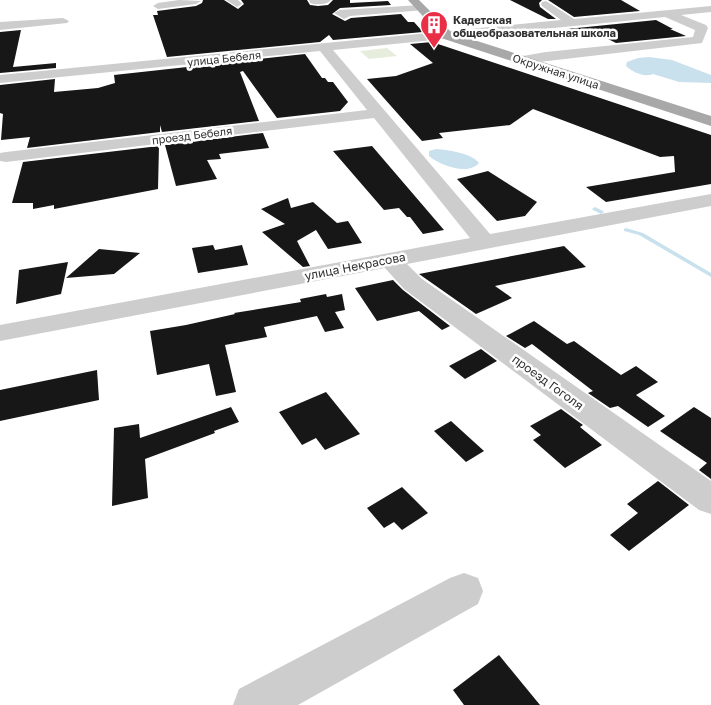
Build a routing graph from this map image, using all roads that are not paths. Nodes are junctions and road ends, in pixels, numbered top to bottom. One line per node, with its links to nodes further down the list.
1 (326, 0): 3 (street)
2 (382, 0): 5 (street)
3 (314, 1)
4 (197, 4): 7 (street)
5 (417, 4): 14 (main road, Окружная улица)
6 (546, 4): 11 (street)
7 (158, 6)
8 (710, 10): 9 (street, улица Бебеля)
9 (666, 14): 11 (street, улица Бебеля); 12 (street)
10 (62, 21): 13 (street)
11 (572, 23): 14 (street, улица Бебеля)
12 (701, 30): 15 (street); 17 (street)
13 (2, 32)
14 (448, 36): 16 (street, улица Бебеля); 17 (main road, Окружная улица)
15 (588, 40)
16 (324, 48): 18 (street, улица Бебеля); 19 (street)
17 (522, 60): 20 (main road, Окружная улица)
18 (0, 80)
19 (378, 113): 21 (street, проезд Бебеля); 23 (street)
20 (708, 119)
21 (6, 156)
22 (711, 200): 23 (street, улица Некрасова)
23 (485, 242): 24 (street, улица Некрасова)
24 (390, 260): 25 (street, улица Некрасова); 26 (street, проезд Гоголя)
25 (0, 333)
26 (711, 500)
27 (464, 591): 28 (street)
28 (255, 705)

